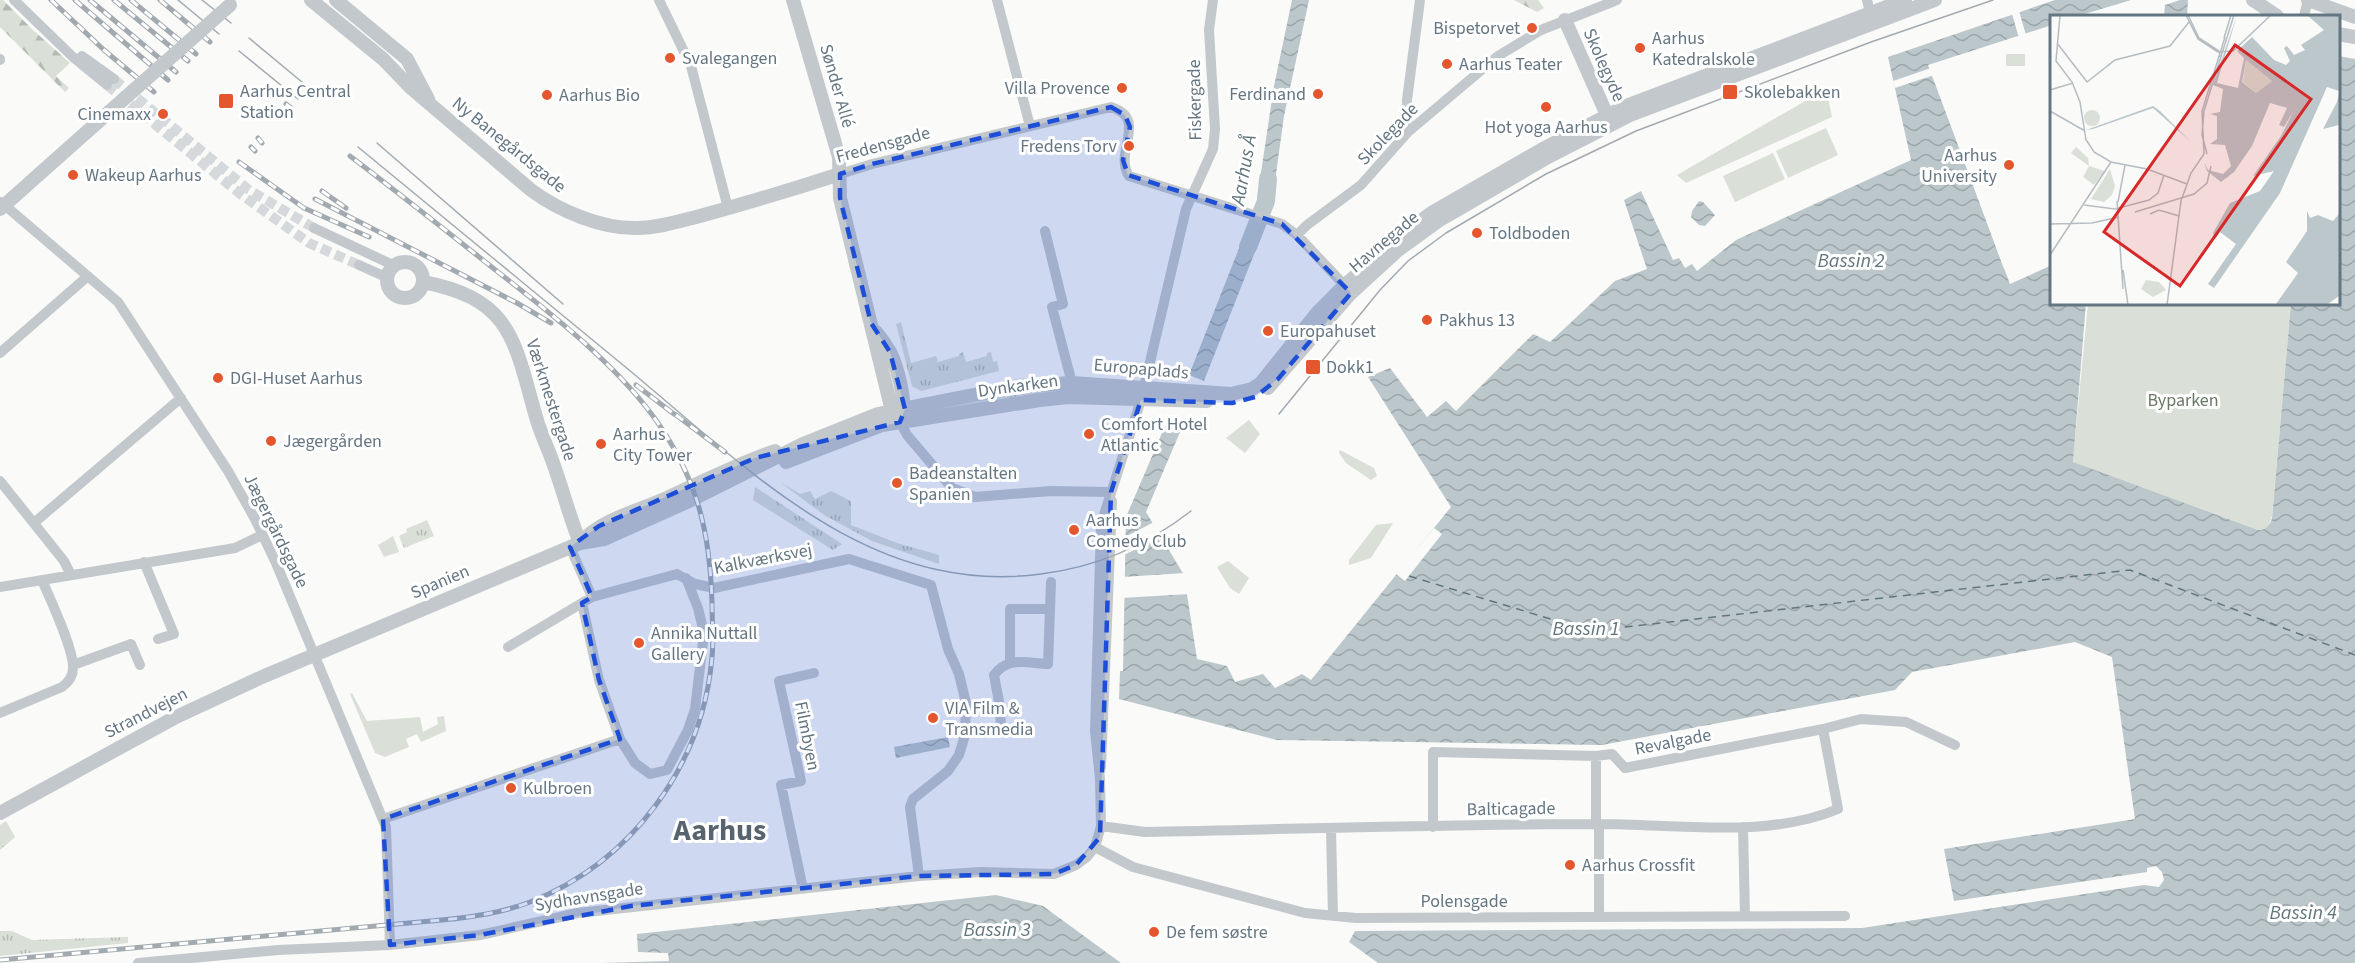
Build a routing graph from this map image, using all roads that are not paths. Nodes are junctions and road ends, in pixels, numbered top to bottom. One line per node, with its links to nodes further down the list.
1 (14, 0): 22 (street)
2 (311, 0): 23 (street, Ny Banegårdsgade)
3 (336, 0): 23 (street)
4 (659, 0): 30 (street)
5 (793, 0): 27 (street, Sønder Allé)
6 (997, 0): 25 (street)
7 (1213, 0): 28 (street, Fiskergade)
8 (1420, 0): 26 (street)
9 (1617, 0): 19 (street, Skolegade)
10 (1905, 0): 15 (street)
11 (1935, 0): 15 (street)
12 (2253, 0): 16 (street)
13 (2308, 0): 17 (street); 18 (street)
14 (234, 2): 29 (street, bridge)
15 (1870, 12): 24 (street)
16 (2276, 15)
17 (2304, 15)
18 (2355, 17)
19 (1565, 20): 24 (street, Skolegyde); 26 (street, Skolegade)
20 (2340, 33): 21 (street)
21 (2355, 37)
22 (111, 82)
23 (430, 104): 31 (street, Ny Banegårdsgade)
24 (1608, 119): 40 (street, Havnegade)
25 (1030, 126): 27 (street, Fredensgade); 28 (street, Fredensgade)
26 (1408, 132): 34 (street, Skolegade)
27 (840, 174): 30 (street, Fredensgade); 46 (street, Sønder Allé)
28 (1191, 195): 34 (street); 43 (street, Fiskergade)
29 (1, 205): 37 (street, Jægergårdsgade)
30 (728, 208): 31 (street, Fredensgade)
31 (673, 223)
32 (314, 228): 36 (street)
33 (1046, 231): 42 (street)
34 (1297, 235): 40 (street)
35 (359, 265): 38 (street)
36 (395, 266): 38 (street); 39 (street)
37 (88, 276): 41 (street); 45 (street, Jægergårdsgade)
38 (388, 278): 39 (street)
39 (423, 282): 55 (street, Værkmestergade)
40 (1348, 289): 44 (street, Havnegade)
41 (0, 353)
42 (1072, 383): 43 (street, Europaplads); 46 (street, Dynkarken)
43 (1142, 393): 44 (street, Europaplads); 46 (street, Dynkarken); 51 (street, Europaplads)
44 (1205, 397)
45 (181, 398): 53 (street); 54 (street, Jægergårdsgade)
46 (899, 414): 47 (street, Spanien); 48 (street, Spanien); 51 (street)
47 (803, 444): 48 (street, Spanien); 52 (street, Spanien)
48 (763, 466): 50 (street, Spanien)
49 (0, 481): 53 (street)
50 (712, 488): 52 (street, Spanien); 55 (street, Spanien)
51 (1111, 492): 80 (street, Europaplads)
52 (669, 497): 55 (street, Spanien)
53 (35, 522): 57 (street)
54 (262, 535): 56 (street); 66 (street, Jægergårdsgade)
55 (575, 545): 62 (street); 66 (street, Spanien)
56 (144, 562): 57 (street); 64 (street)
57 (71, 575): 59 (street)
58 (686, 578): 62 (street, Kalkværksvej); 74 (street); 85 (street, Kalkværksvej)
59 (42, 580): 61 (street); 68 (street)
60 (1051, 582): 63 (street)
61 (0, 587)
62 (587, 600): 65 (street, Kalkværksvej); 74 (street)
63 (1050, 609): 67 (street); 67 (street)
64 (158, 639)
65 (508, 647)
66 (314, 655): 77 (street, Strandvejen); 78 (street, Jægergårdsgade)
67 (1010, 662): 72 (street)
68 (74, 665): 69 (street); 71 (street)
69 (140, 665)
70 (814, 673): 86 (street, Filmbyen)
71 (0, 713)
72 (1001, 728)
73 (1823, 729): 75 (street, Revalgade); 76 (street, Revalgade); 82 (street, Balticagade)
74 (620, 739): 78 (street)
75 (1955, 745)
76 (1596, 756): 79 (street); 81 (street, Revalgade)
77 (0, 813)
78 (383, 819): 91 (street, Jægergårdsgade)
79 (1597, 824): 81 (street, Balticagade); 82 (street, Balticagade); 90 (street)
80 (1101, 826): 83 (street, Balticagade); 84 (street, Europaplads)
81 (1433, 827): 83 (street, Balticagade)
82 (1743, 827): 88 (street)
83 (1331, 829): 87 (street)
84 (1095, 847): 85 (street, Sydhavnsgade); 87 (street, Polensgade)
85 (919, 876): 86 (street, Sydhavnsgade)
86 (803, 889): 91 (street, Sydhavnsgade)
87 (1333, 916): 90 (street, Polensgade)
88 (1745, 916): 89 (street, Polensgade); 90 (street, Polensgade)
89 (1845, 916)
90 (1599, 917)
91 (390, 945): 92 (street, Sydhavnsgade)
92 (164, 962): 93 (street, Sydhavnsgade)
93 (138, 963)

